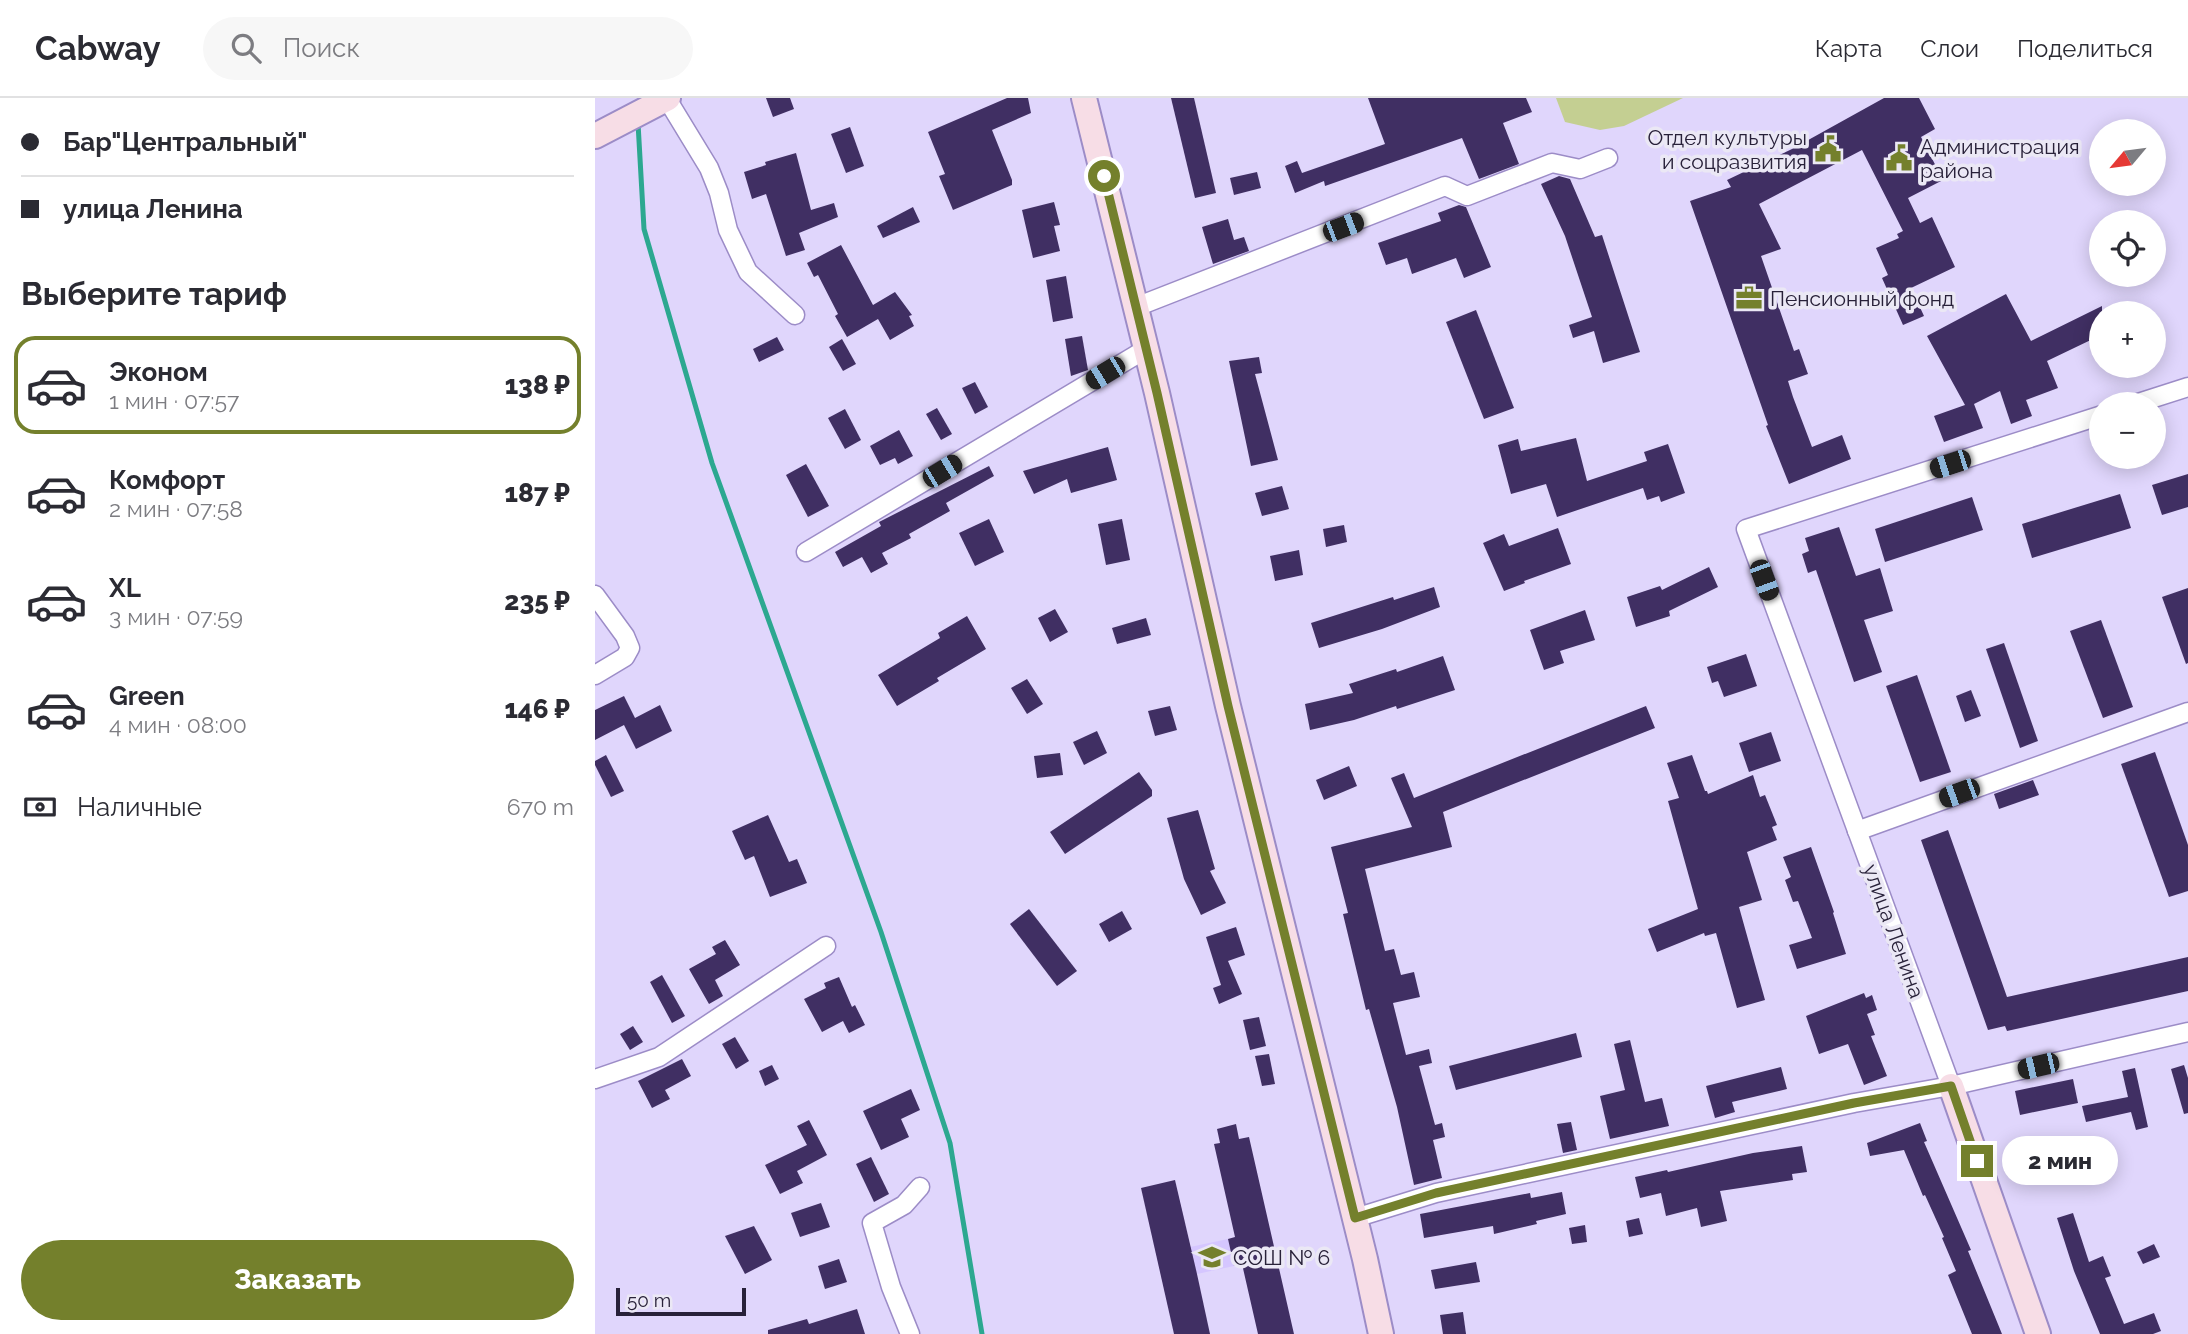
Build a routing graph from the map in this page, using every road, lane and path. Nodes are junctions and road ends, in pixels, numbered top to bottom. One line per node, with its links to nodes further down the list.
1 (1084, 98): 5 (street)
2 (663, 101): 3 (street); 6 (street)
3 (603, 131)
4 (1608, 158): 5 (street)
5 (1136, 307): 7 (street)
6 (795, 315)
7 (1146, 349): 11 (street); 21 (street)
8 (2188, 387): 9 (street)
9 (2166, 394)
10 (2089, 419): 15 (street, улица Ленина)
11 (806, 552)
12 (595, 596): 13 (street)
13 (595, 676)
14 (2188, 712): 15 (street)
15 (1857, 831): 19 (street, улица Ленина)
16 (826, 946): 18 (street)
17 (2188, 1032): 19 (street)
18 (595, 1079)
19 (1951, 1086): 21 (street); 24 (street, улица Ленина)
20 (920, 1187): 22 (street)
21 (1355, 1218): 23 (street)
22 (910, 1334)
23 (1381, 1334)
24 (2038, 1334)

